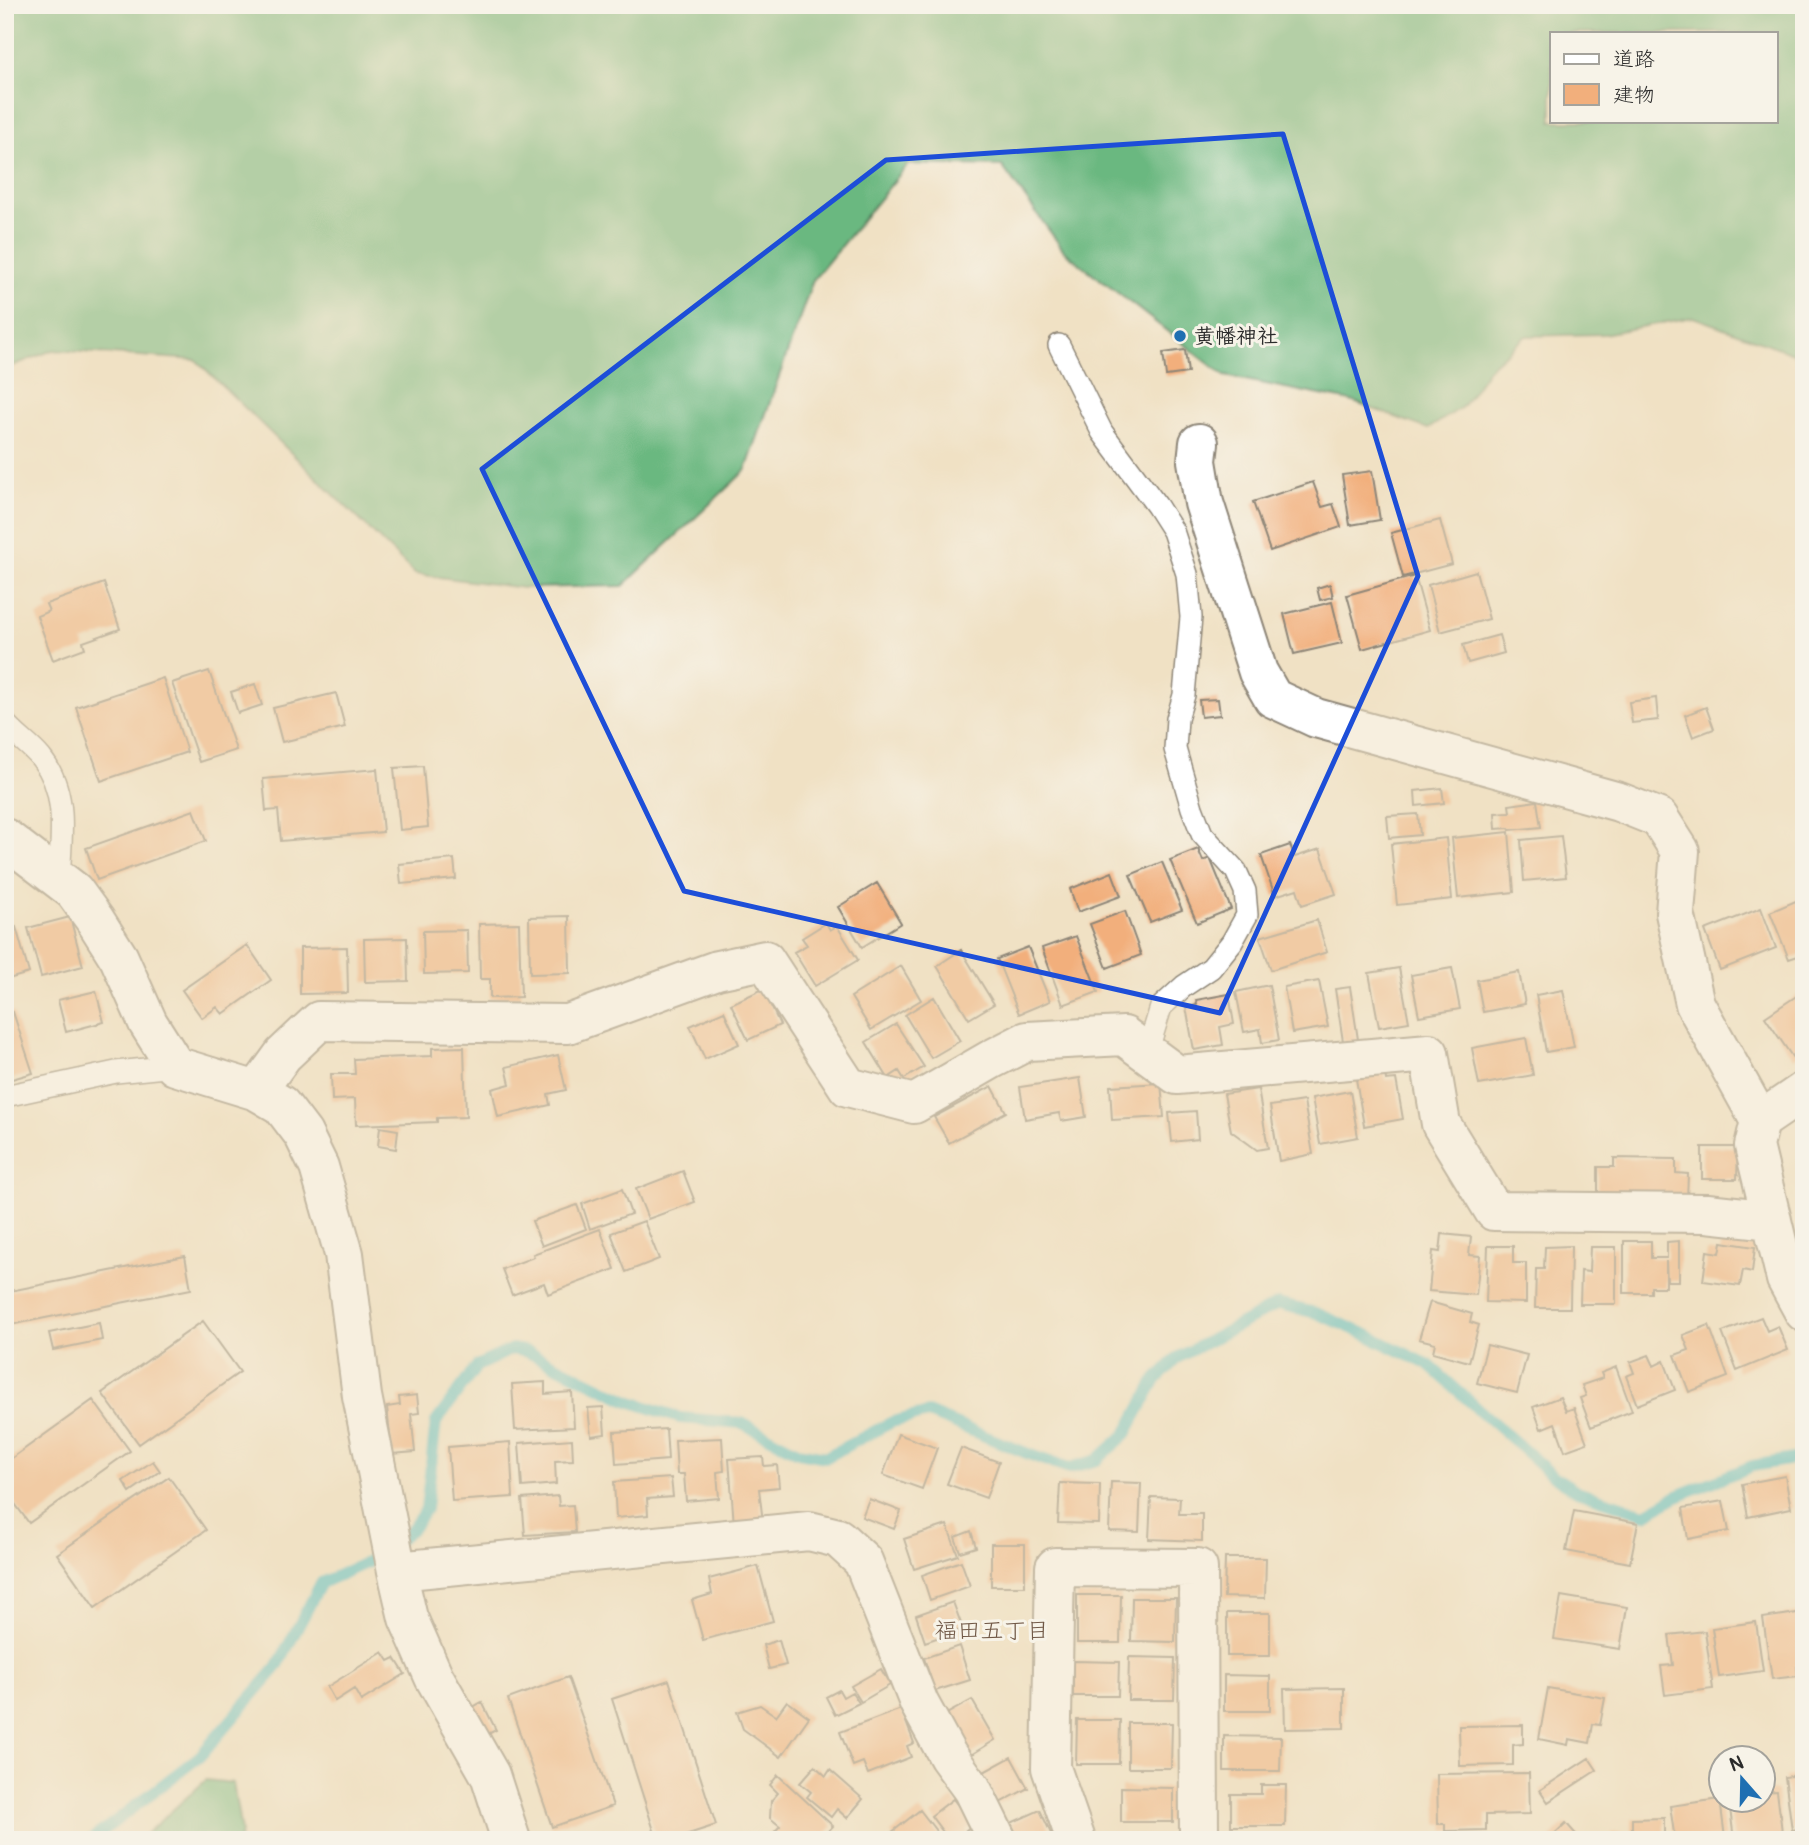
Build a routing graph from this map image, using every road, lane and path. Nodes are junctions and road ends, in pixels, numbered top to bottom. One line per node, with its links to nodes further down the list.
1 (1059, 345): 6 (lane)
2 (1199, 443): 11 (street)
3 (5, 723): 5 (lane)
4 (5, 838): 5 (street)
5 (58, 879): 7 (street)
6 (1147, 1053): 8 (street); 12 (street)
7 (175, 1066): 8 (street); 10 (lane)
8 (257, 1091): 14 (street)
9 (1804, 1091): 11 (street)
10 (5, 1096)
11 (1760, 1121): 12 (street)
12 (1772, 1220): 13 (street)
13 (1804, 1312)
14 (397, 1571): 15 (street); 16 (street)
15 (511, 1840)
16 (997, 1840)
17 (1076, 1840): 18 (street)
18 (1199, 1840)

